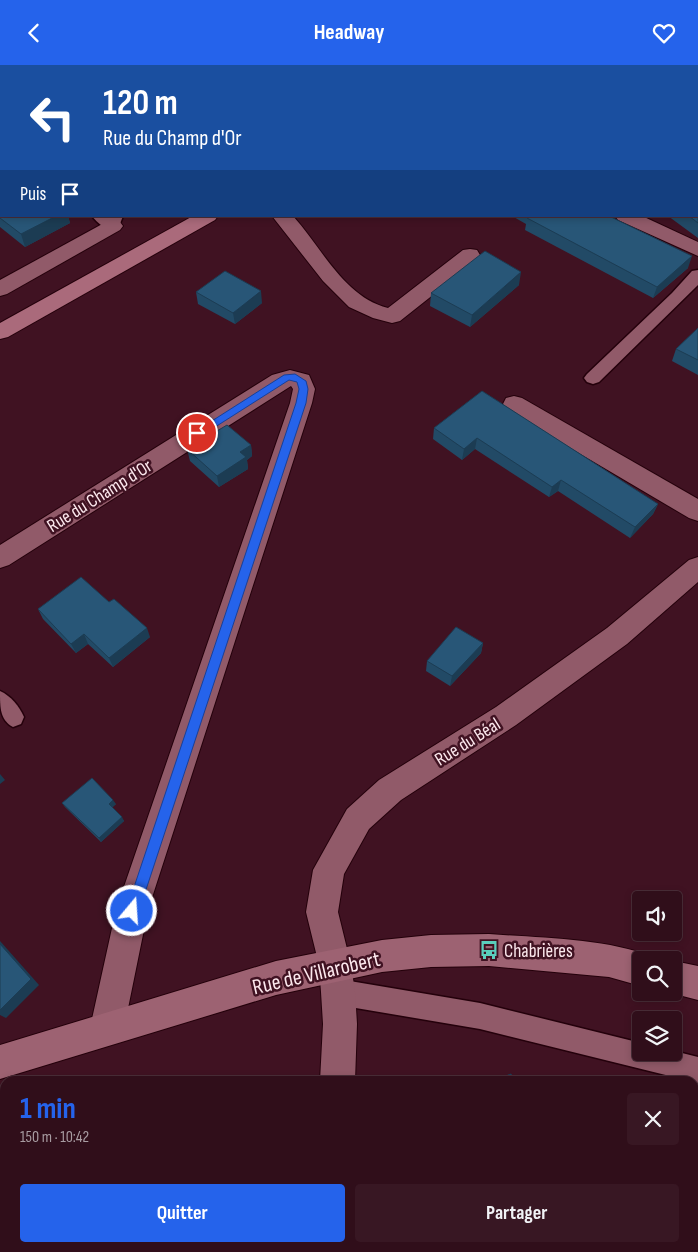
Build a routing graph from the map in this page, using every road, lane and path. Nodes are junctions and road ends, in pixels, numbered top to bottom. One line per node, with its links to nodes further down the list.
1 (206, 217): 9 (main road)
2 (283, 217): 6 (street)
3 (627, 217): 5 (street)
4 (109, 219): 8 (street)
5 (698, 250)
6 (470, 255)
7 (698, 275): 10 (lane)
8 (0, 289)
9 (0, 332)
10 (593, 378)
11 (514, 404): 12 (street)
12 (698, 511)
13 (0, 558): 19 (street, Rue du Champ d'Or)
14 (698, 567): 16 (street, Rue du Béal)
15 (632, 967): 16 (main road, Rue de Villarobert)
16 (336, 978): 19 (main road, Rue de Villarobert); 21 (lane); 22 (street, Rue du Béal)
17 (682, 979): 18 (main road)
18 (698, 983)
19 (107, 1029): 20 (main road, Rue de Villarobert)
20 (0, 1062)
21 (698, 1070)
22 (337, 1076)

